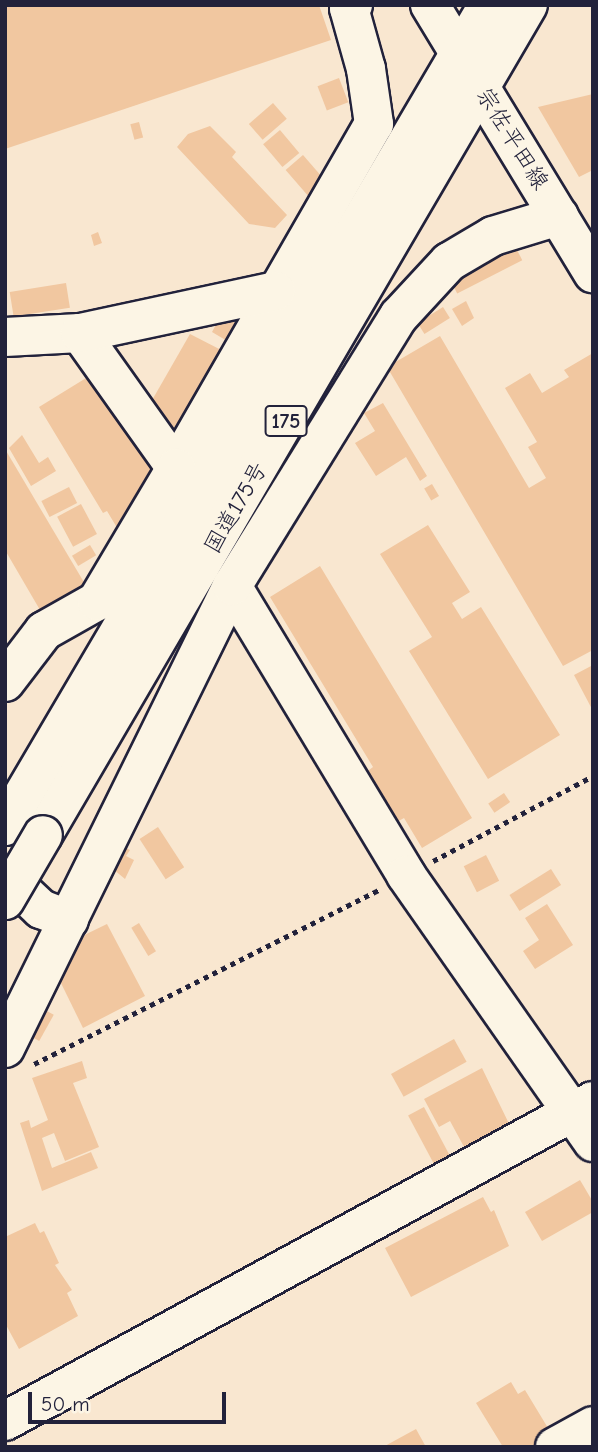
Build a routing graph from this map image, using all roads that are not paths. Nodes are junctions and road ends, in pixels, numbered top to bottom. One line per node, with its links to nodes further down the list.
1 (353, 5): 8 (main road)
2 (430, 5): 5 (main road, 宗佐平田線)
3 (488, 5): 5 (main road, 国道175号 / 175)
4 (528, 5): 5 (main road, 国道175号 / 175)
5 (469, 70): 6 (main road, 宗佐平田線); 14 (main road, 国道175号 / 175); 15 (main road, 国道175号 / 175, bridge)
6 (559, 216): 7 (main road, 宗佐平田線); 12 (main road)
7 (593, 273)
8 (276, 291): 9 (main road); 11 (main road)
9 (80, 333): 10 (main road); 11 (main road)
10 (6, 336)
11 (176, 468): 13 (main road)
12 (232, 586): 16 (main road); 18 (main road)
13 (5, 682)
14 (10, 818)
15 (9, 889): 16 (main road)
16 (69, 920): 17 (main road)
17 (17, 1057)
18 (583, 1105): 19 (main road); 20 (main road)
19 (593, 1142)
20 (5, 1421)
21 (593, 1426): 22 (main road)
22 (555, 1447)

